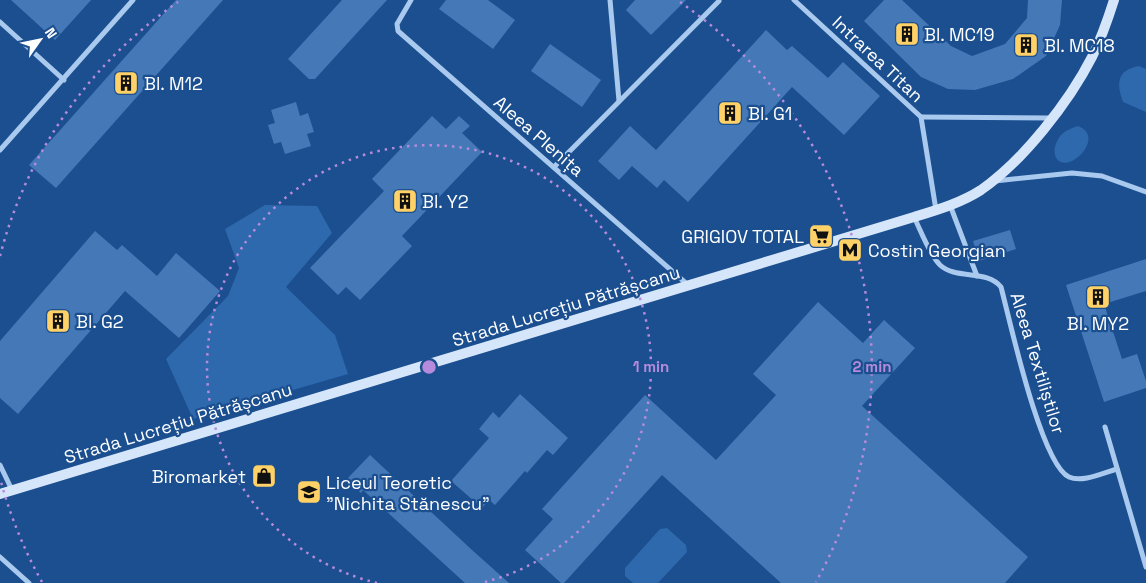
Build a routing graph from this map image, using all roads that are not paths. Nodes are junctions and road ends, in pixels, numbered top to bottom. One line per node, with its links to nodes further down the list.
1 (133, 0): 8 (street)
2 (411, 0): 13 (street, Aleea Plenița)
3 (609, 0): 9 (street)
4 (719, 0): 9 (street)
5 (794, 0): 10 (street, Intrarea Titan)
6 (1114, 0): 11 (main road, Strada Lucrețiu Pătrășcanu)
7 (0, 22): 8 (street)
8 (64, 80): 12 (street)
9 (619, 100): 13 (street)
10 (921, 117): 11 (street, Intrarea Titan); 17 (street, Intrarea Titan)
11 (1052, 118): 14 (main road, Strada Lucrețiu Pătrășcanu)
12 (0, 150)
13 (554, 167): 20 (street, Aleea Plenița)
14 (993, 181): 15 (street, Strada Lucrețiu Pătrășcanu); 16 (main road, Strada Lucrețiu Pătrășcanu)
15 (1146, 192)
16 (950, 205): 17 (main road, Strada Lucrețiu Pătrășcanu); 19 (street)
17 (936, 210): 18 (main road, Strada Lucrețiu Pătrășcanu)
18 (914, 217): 19 (street, Aleea Textiliștilor); 20 (main road, Strada Lucrețiu Pătrășcanu)
19 (977, 276): 23 (street, Aleea Textiliștilor)
20 (688, 285): 24 (main road, Strada Lucrețiu Pătrășcanu)
21 (1105, 427): 23 (street)
22 (0, 465): 24 (street)
23 (1117, 469): 27 (street)
24 (12, 490): 25 (main road, Strada Lucrețiu Pătrășcanu)
25 (0, 494)
26 (0, 556): 28 (street)
27 (1146, 567)
28 (29, 583)

